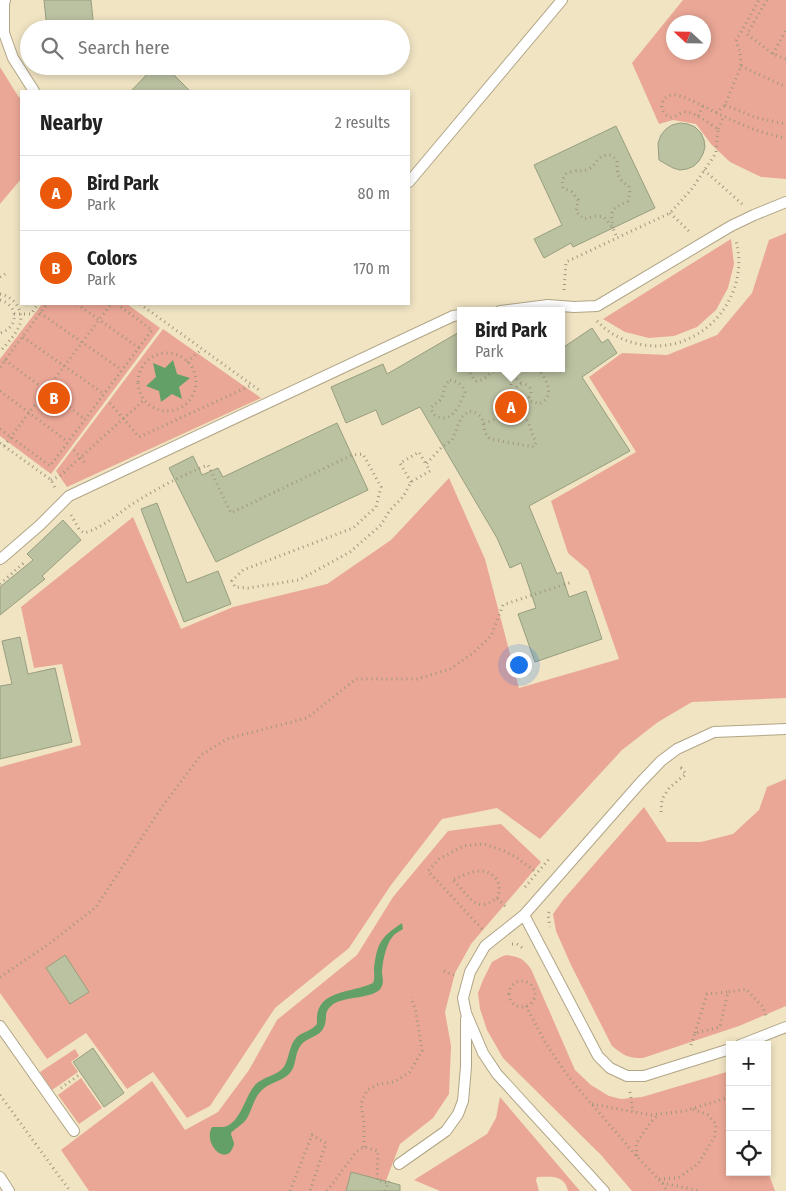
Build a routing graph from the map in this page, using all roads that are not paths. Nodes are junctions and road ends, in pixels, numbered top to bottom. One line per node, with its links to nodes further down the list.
1 (5, 0): 3 (lane)
2 (562, 0): 6 (lane)
3 (20, 69)
4 (24, 75): 5 (lane)
5 (33, 90)
6 (410, 181)
7 (786, 202): 8 (lane)
8 (532, 307)
9 (457, 316): 10 (lane)
10 (0, 558)
11 (786, 729): 12 (lane)
12 (524, 915): 13 (lane); 17 (lane)
13 (466, 1013): 19 (lane); 22 (lane)
14 (0, 1026): 18 (lane)
15 (786, 1027): 16 (lane)
16 (750, 1041)
17 (726, 1050)
18 (74, 1131)
19 (399, 1164)
20 (0, 1177): 21 (lane)
21 (10, 1191)
22 (604, 1191)

